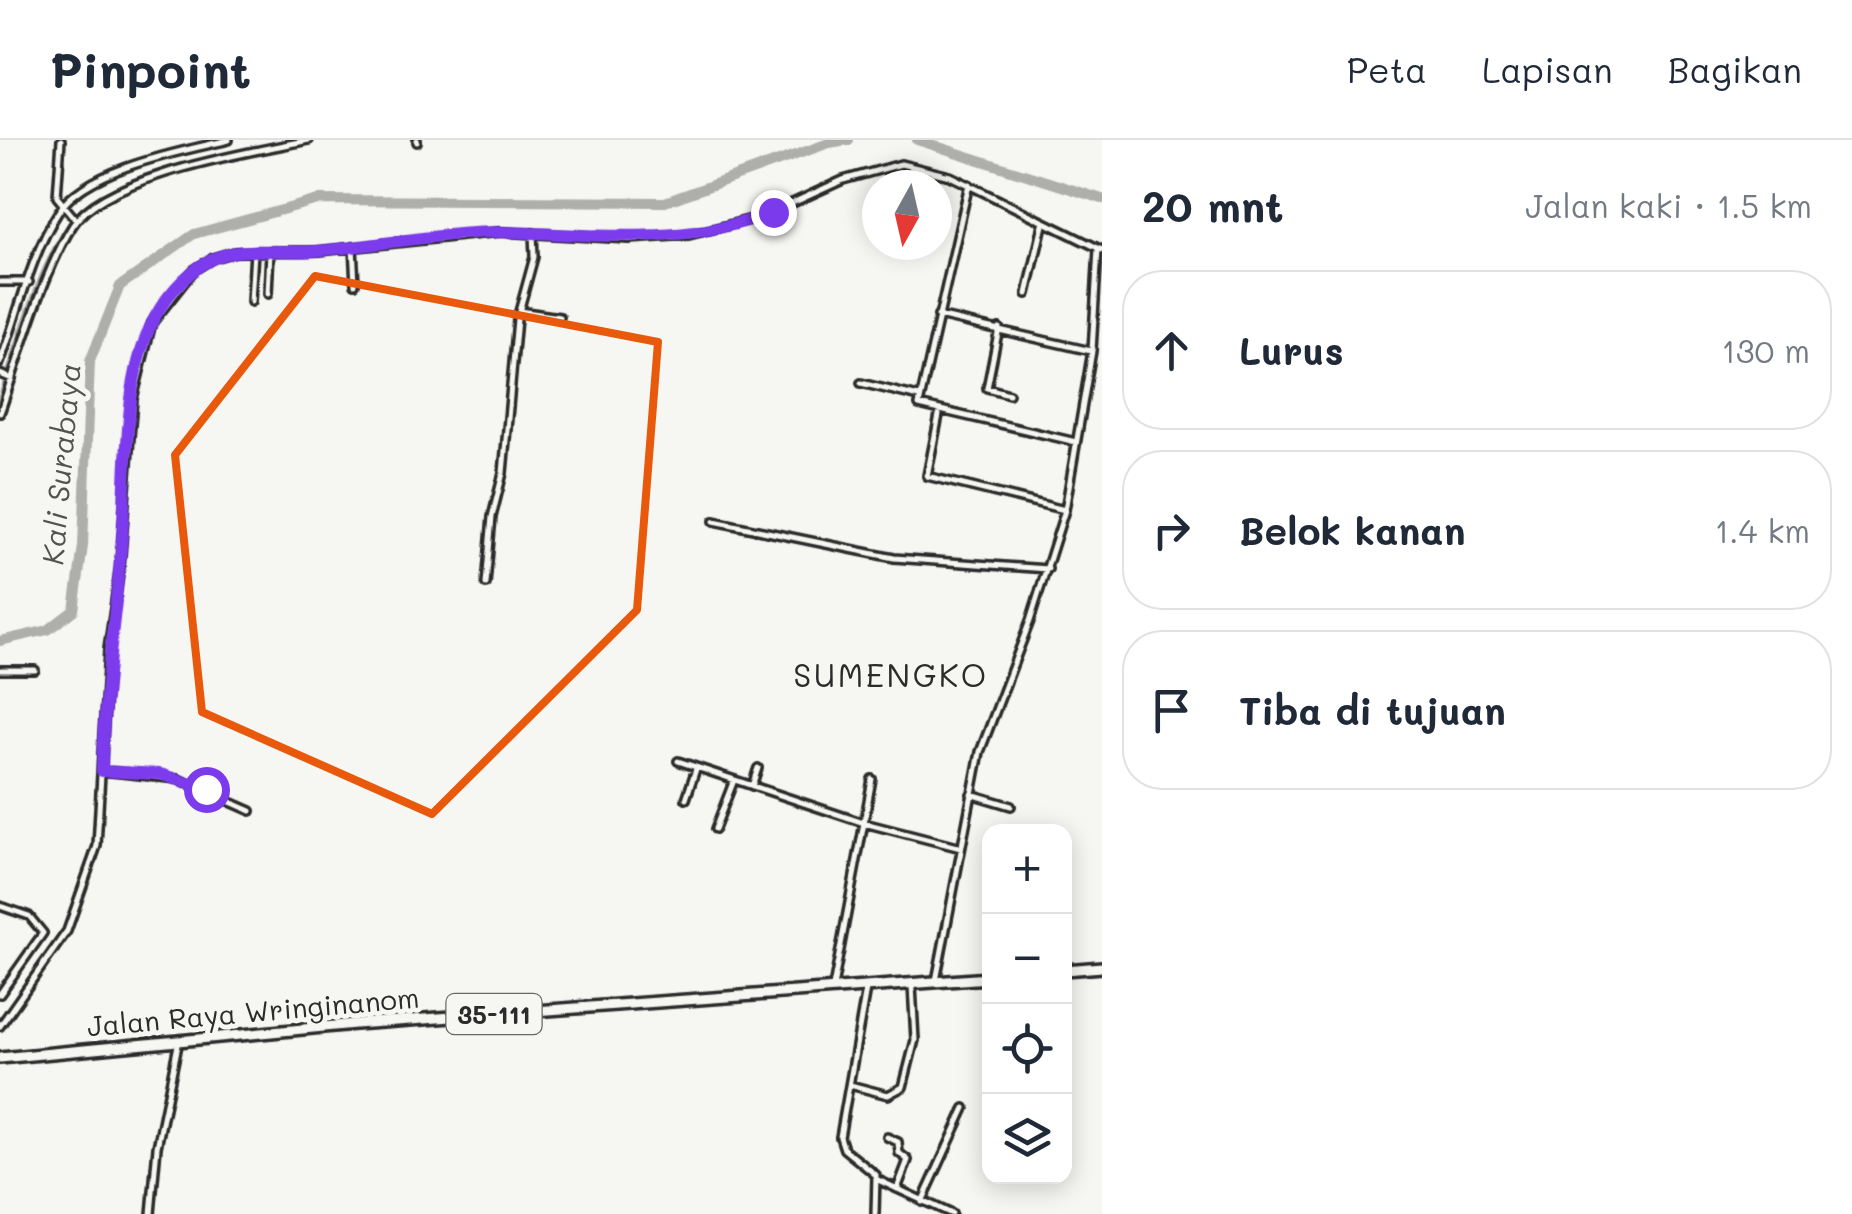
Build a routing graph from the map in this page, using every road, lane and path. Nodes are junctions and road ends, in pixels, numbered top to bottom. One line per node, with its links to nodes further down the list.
1 (61, 140): 7 (street)
2 (229, 140): 4 (street)
3 (309, 140): 5 (street)
4 (219, 144): 5 (street); 7 (street)
5 (222, 157): 8 (street)
6 (969, 184): 9 (street); 10 (street); 22 (street)
7 (65, 208): 8 (street); 16 (street)
8 (76, 220): 30 (street)
9 (1043, 223): 12 (street); 19 (street)
10 (533, 234): 11 (street); 21 (street)
11 (353, 248): 14 (street); 17 (street)
12 (1100, 249): 25 (street)
13 (254, 251): 14 (street); 20 (street); 46 (street)
14 (270, 251): 18 (street)
15 (0, 282): 16 (street)
16 (30, 282): 28 (street)
17 (355, 284)
18 (268, 294)
19 (1027, 294)
20 (252, 302)
21 (519, 311): 23 (street); 40 (street)
22 (938, 316): 24 (street); 33 (street)
23 (560, 317)
24 (1000, 328): 27 (street); 32 (street)
25 (1093, 333): 26 (street); 27 (street)
26 (1102, 334)
27 (1092, 351): 36 (street)
28 (0, 363)
29 (0, 374): 30 (street)
30 (12, 378): 34 (street)
31 (862, 382): 33 (street)
32 (1009, 394)
33 (919, 397): 35 (street)
34 (0, 412)
35 (940, 414): 36 (street); 37 (street)
36 (1076, 442): 37 (street)
37 (1066, 510): 39 (street)
38 (714, 521): 39 (street)
39 (1048, 569): 50 (street)
40 (486, 584)
41 (0, 670): 42 (street)
42 (35, 670)
43 (678, 762): 45 (street)
44 (758, 768): 49 (street)
45 (696, 769): 48 (street); 51 (street)
46 (102, 771): 53 (street); 59 (street)
47 (872, 779): 54 (street)
48 (734, 780): 49 (street); 55 (street)
49 (752, 786): 54 (street)
50 (972, 794): 52 (street); 56 (street)
51 (686, 800)
52 (1011, 806)
53 (251, 811)
54 (864, 823): 56 (street); 66 (street)
55 (714, 830)
56 (961, 848): 63 (street)
57 (0, 906): 58 (street)
58 (35, 949): 59 (street); 67 (street)
59 (48, 960): 68 (street)
60 (1102, 967): 61 (main road)
61 (1072, 969)
62 (982, 979): 63 (main road, Jalan Raya Wringinanom / 35-111)
63 (935, 984): 64 (main road, Jalan Raya Wringinanom / 35-111)
64 (912, 986): 65 (main road, Jalan Raya Wringinanom / 35-111); 71 (street)
65 (866, 989): 66 (main road, Jalan Raya Wringinanom / 35-111); 71 (street)
66 (832, 990): 69 (main road, Jalan Raya Wringinanom / 35-111)
67 (0, 994)
68 (0, 1026)
69 (178, 1047): 70 (main road, Jalan Raya Wringinanom / 35-111); 77 (street)
70 (0, 1058)
71 (850, 1085): 74 (street)
72 (965, 1108): 76 (street)
73 (886, 1136): 75 (street)
74 (878, 1180): 75 (street); 78 (street)
75 (897, 1190): 76 (street)
76 (922, 1202): 79 (street)
77 (151, 1214)
78 (875, 1214)
79 (952, 1214)

